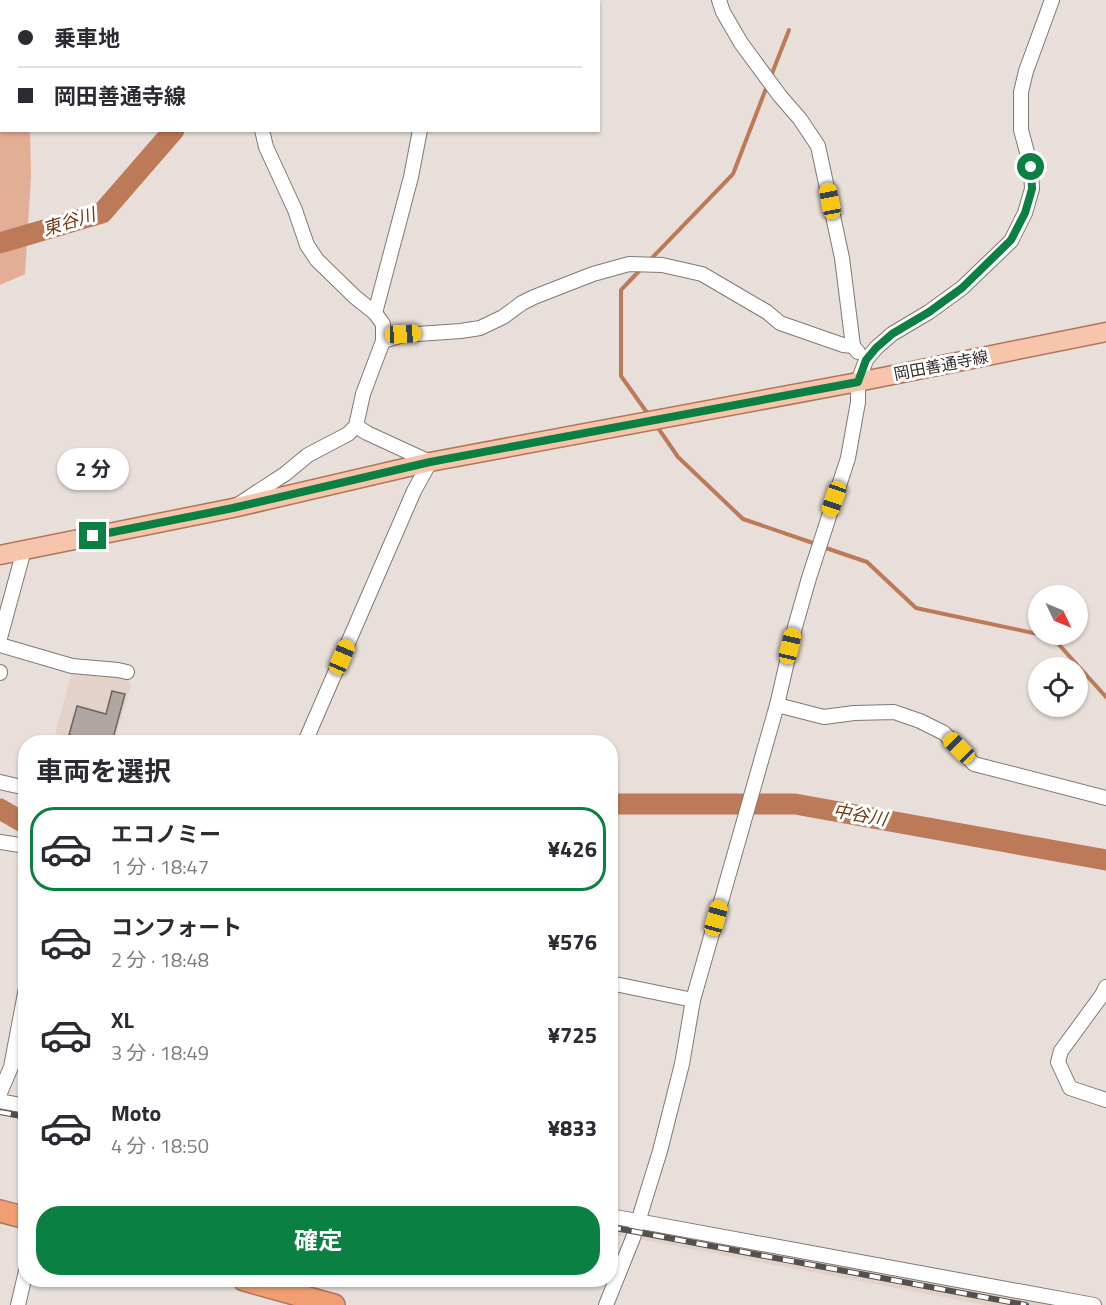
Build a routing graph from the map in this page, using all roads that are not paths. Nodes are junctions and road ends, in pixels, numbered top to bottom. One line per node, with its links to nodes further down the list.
1 (719, 0): 8 (street)
2 (1052, 0): 9 (street)
3 (262, 132): 5 (street)
4 (420, 132): 5 (street)
5 (375, 313): 7 (street)
6 (1106, 333): 10 (main road, 岡田善通寺線)
7 (383, 341): 8 (street); 11 (street)
8 (853, 346): 9 (street)
9 (866, 360): 10 (street)
10 (858, 382): 12 (main road, 岡田善通寺線); 19 (street)
11 (356, 426): 12 (street); 13 (street)
12 (430, 462): 13 (main road, 岡田善通寺線); 20 (street)
13 (233, 508): 14 (main road, 岡田善通寺線)
14 (24, 550): 15 (main road, 岡田善通寺線); 16 (street)
15 (0, 555)
16 (0, 638)
17 (0, 645): 18 (street)
18 (127, 672)
19 (777, 705): 23 (street); 28 (street)
20 (308, 735)
21 (0, 782): 22 (street)
22 (18, 786)
23 (1106, 798)
24 (0, 842): 25 (street)
25 (18, 845)
26 (618, 984): 28 (street)
27 (1106, 987): 31 (street)
28 (693, 1000): 37 (street)
29 (18, 1046): 30 (street)
30 (0, 1093)
31 (1106, 1100)
32 (0, 1101): 33 (street)
33 (18, 1104)
34 (0, 1211): 35 (highway)
35 (18, 1216)
36 (618, 1217): 37 (street)
37 (638, 1220): 38 (street); 45 (street)
38 (618, 1273)
39 (22, 1287): 42 (street)
40 (269, 1287): 43 (highway)
41 (613, 1287): 44 (street)
42 (18, 1305)
43 (334, 1305)
44 (606, 1305)
45 (1095, 1305)

